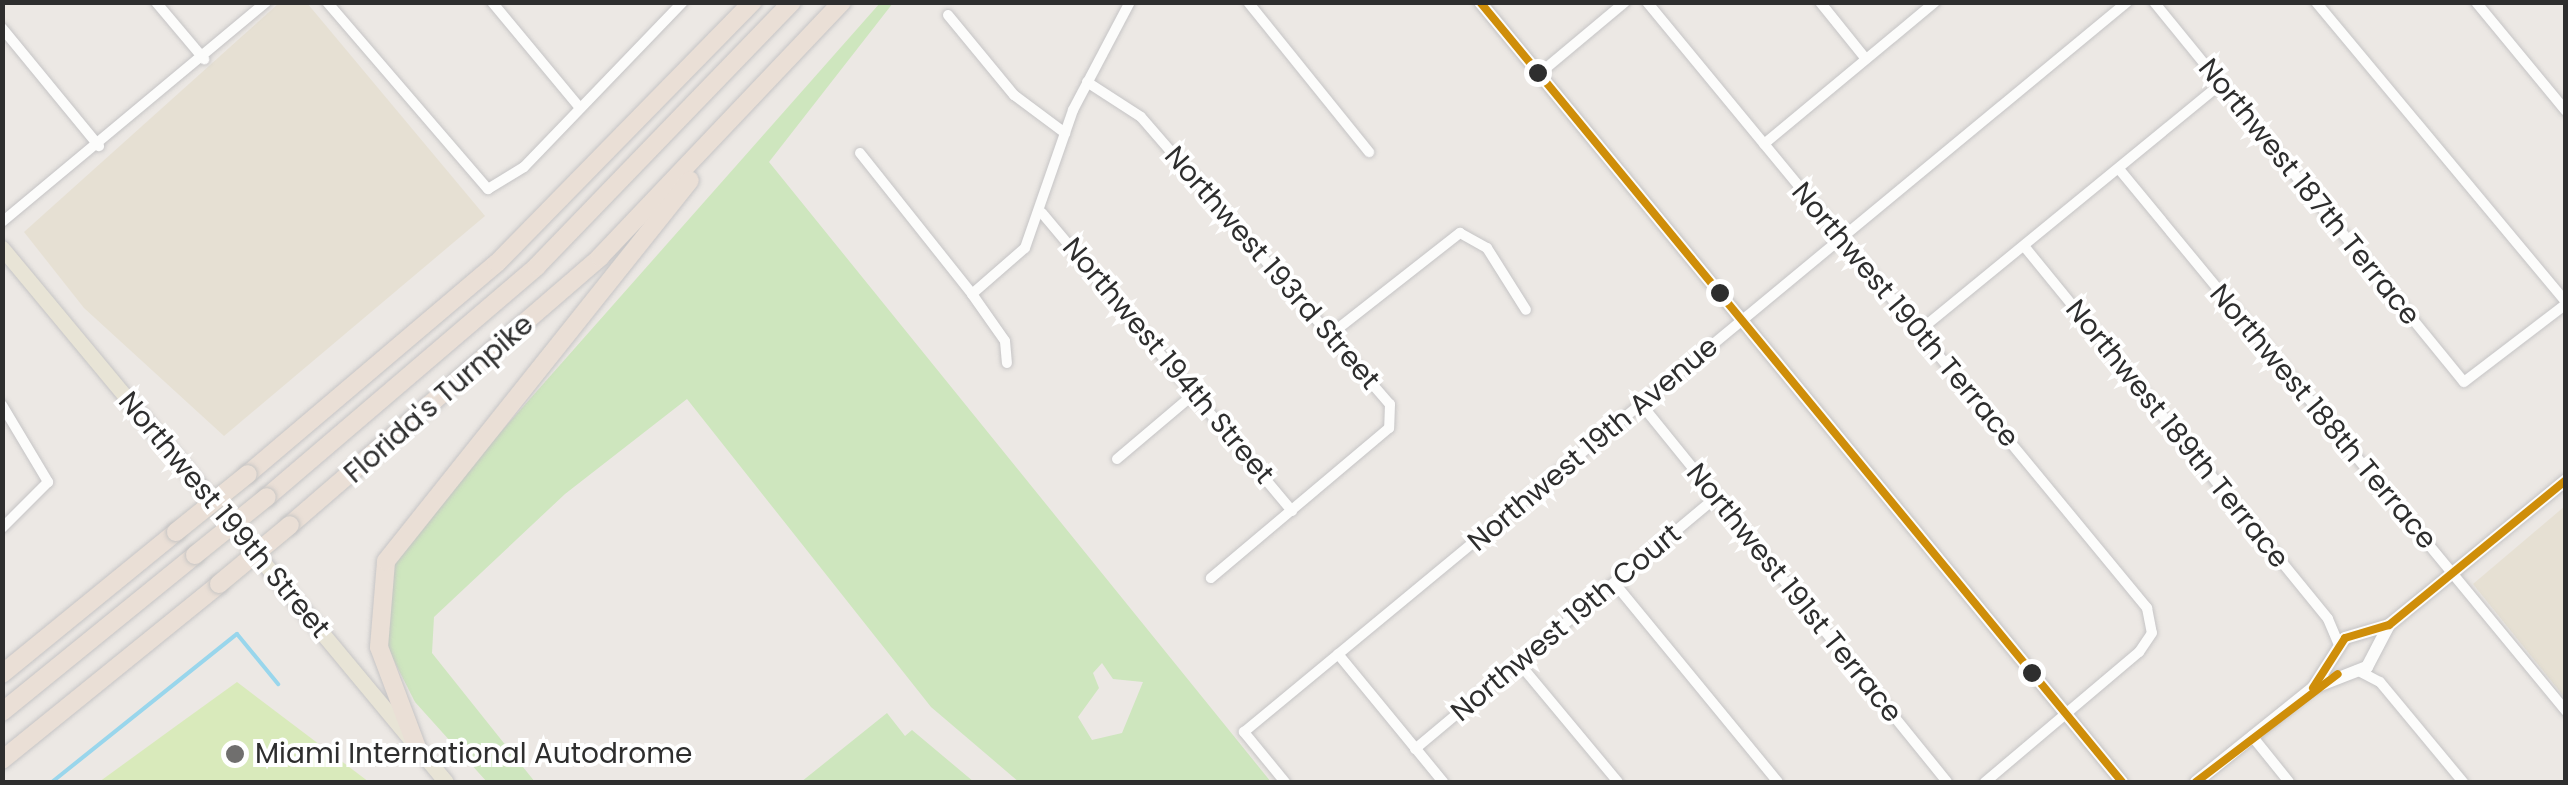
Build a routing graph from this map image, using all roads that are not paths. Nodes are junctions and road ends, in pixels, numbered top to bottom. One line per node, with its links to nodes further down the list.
1 (156, 2): 22 (street)
2 (266, 2): 22 (street)
3 (327, 2): 27 (street)
4 (492, 2): 27 (street)
5 (753, 2): 67 (highway, bridge)
6 (792, 2): 71 (highway, Florida's Turnpike, bridge)
7 (842, 2): 29 (highway, Florida's Turnpike)
8 (1130, 2): 25 (street)
9 (1248, 2): 33 (street)
10 (1480, 2): 24 (street)
11 (1625, 2): 24 (street)
12 (1647, 2): 31 (street, Northwest 190th Terrace)
13 (1820, 2): 23 (street)
14 (1935, 2): 23 (street)
15 (2127, 2): 38 (street, Northwest 19th Avenue)
16 (2154, 2): 26 (street, Northwest 187th Terrace)
17 (2316, 2): 42 (street)
18 (2476, 2): 28 (street)
19 (676, 5): 27 (street)
20 (948, 15): 30 (street)
21 (2, 28): 32 (street)
22 (204, 60): 32 (street)
23 (1866, 60): 31 (street)
24 (1539, 74): 44 (street)
25 (1087, 82): 30 (street); 46 (street, Northwest 193rd Street)
26 (2220, 84): 35 (street); 42 (street, Northwest 187th Terrace)
27 (580, 108)
28 (2566, 111)
29 (730, 126): 75 (highway); 76 (highway, Florida's Turnpike, bridge)
30 (1065, 133): 36 (street)
31 (1764, 144): 38 (street, Northwest 190th Terrace)
32 (99, 146): 37 (street)
33 (1369, 152)
34 (860, 154): 41 (street)
35 (2119, 169): 39 (street); 56 (street, Northwest 188th Terrace)
36 (1042, 213): 41 (street); 48 (street, Northwest 194th Street)
37 (2, 222)
38 (1841, 238): 44 (street, Northwest 19th Avenue); 45 (street, Northwest 190th Terrace)
39 (2024, 246): 45 (street); 59 (street, Northwest 189th Terrace)
40 (2, 248): 75 (main road, Northwest 199th Street)
41 (972, 294): 47 (street)
42 (2566, 303)
43 (1526, 310): 46 (street)
44 (1740, 322): 50 (street, Northwest 19th Avenue); 72 (street)
45 (1919, 331): 72 (street, Northwest 190th Terrace)
46 (1332, 334): 54 (street, Northwest 193rd Street)
47 (1007, 363)
48 (1196, 394): 51 (street); 54 (street, Northwest 194th Street)
49 (2, 404): 55 (street)
50 (1641, 404): 53 (street, Northwest 191st Terrace); 63 (street, Northwest 19th Avenue)
51 (1117, 459)
52 (2566, 480): 56 (street)
53 (1716, 498): 58 (street, Northwest 19th Court); 82 (street, Northwest 191st Terrace)
54 (1292, 511): 57 (street)
55 (2, 528)
56 (2452, 573): 60 (street); 70 (street, Northwest 188th Terrace)
57 (1212, 578)
58 (1616, 585): 65 (street, Northwest 19th Court); 81 (street)
59 (2330, 621): 61 (street, Northwest 189th Terrace); 62 (street, Northwest 189th Terrace)
60 (2389, 625): 61 (street); 64 (street)
61 (2358, 635): 62 (street); 64 (street)
62 (2339, 649): 66 (street); 69 (street)
63 (1338, 654): 74 (street); 78 (street, Northwest 19th Avenue)
64 (2374, 654): 66 (street); 68 (street)
65 (1518, 662): 74 (street, Northwest 19th Court); 80 (street)
66 (2354, 669): 68 (street); 69 (street)
67 (2, 674)
68 (2380, 682): 87 (street)
69 (2313, 688): 73 (street)
70 (2566, 711)
71 (2, 712)
72 (2066, 713): 83 (street); 84 (street)
73 (2252, 736): 85 (street); 86 (street)
74 (1415, 749): 79 (street)
75 (419, 753): 77 (main road, Northwest 199th Street)
76 (2, 760)
77 (446, 782)
78 (1286, 782)
79 (1442, 782)
80 (1618, 782)
81 (1778, 782)
82 (1947, 782)
83 (1984, 782)
84 (2122, 782)
85 (2196, 782)
86 (2289, 782)
87 (2463, 782)

